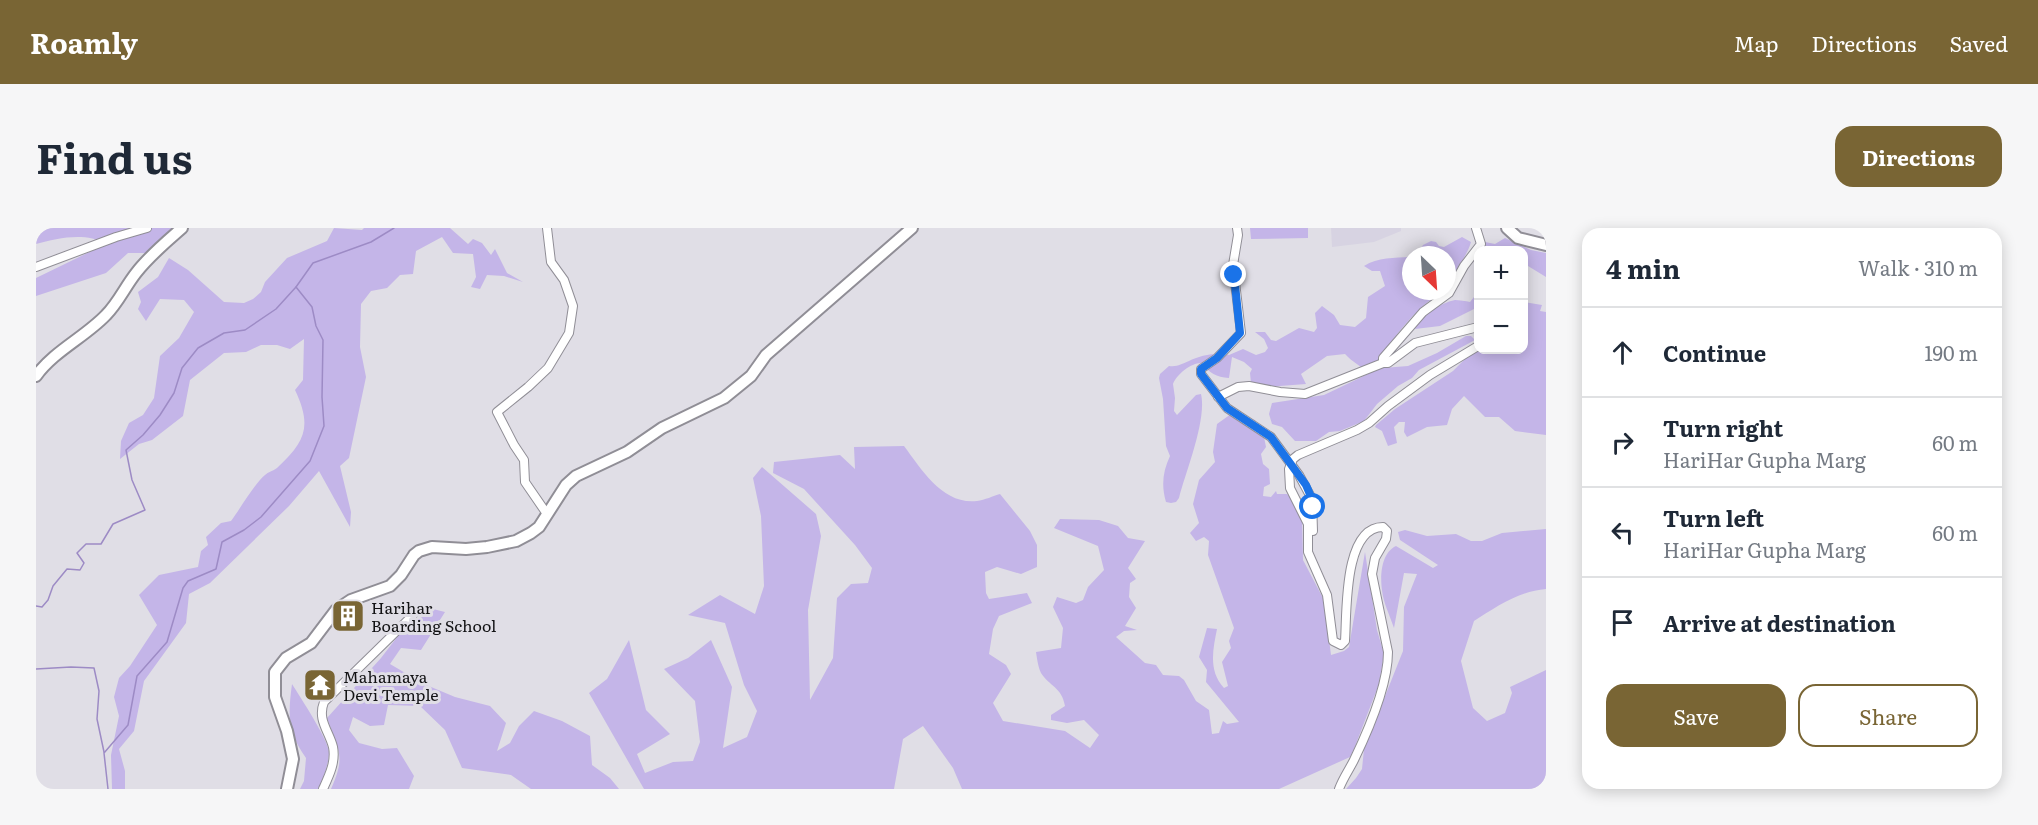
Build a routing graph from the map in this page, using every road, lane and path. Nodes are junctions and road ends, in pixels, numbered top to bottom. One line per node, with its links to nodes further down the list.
1 (147, 228): 9 (street)
2 (182, 228): 13 (main road)
3 (547, 228): 16 (street)
4 (912, 228): 16 (main road)
5 (1238, 228): 14 (street)
6 (1476, 228): 12 (street)
7 (1507, 228): 8 (main road)
8 (1546, 245)
9 (36, 267)
10 (1474, 328): 12 (street)
11 (1474, 349): 15 (street)
12 (1383, 363): 14 (street)
13 (36, 376)
14 (1218, 397): 15 (street)
15 (1291, 464): 17 (street); 17 (street)
16 (547, 514): 19 (main road)
17 (1308, 552): 21 (street)
18 (413, 615): 20 (street)
19 (287, 789)
20 (323, 789)
21 (1339, 789)

